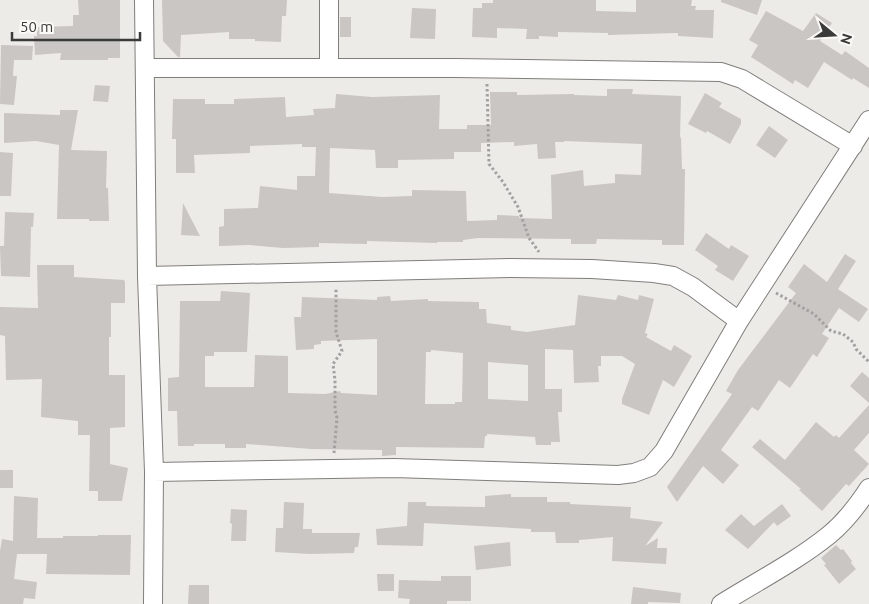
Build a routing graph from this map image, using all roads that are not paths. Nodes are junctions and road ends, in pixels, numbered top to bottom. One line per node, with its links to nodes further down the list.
1 (144, 0): 3 (street)
2 (329, 0): 4 (street)
3 (146, 68): 4 (street); 7 (street)
4 (329, 68): 6 (street)
5 (869, 120): 6 (street)
6 (853, 146): 8 (street)
7 (147, 276): 8 (street); 9 (street)
8 (738, 321): 9 (street)
9 (154, 472): 11 (street)
10 (869, 488): 12 (street)
11 (153, 604)
12 (721, 604)

